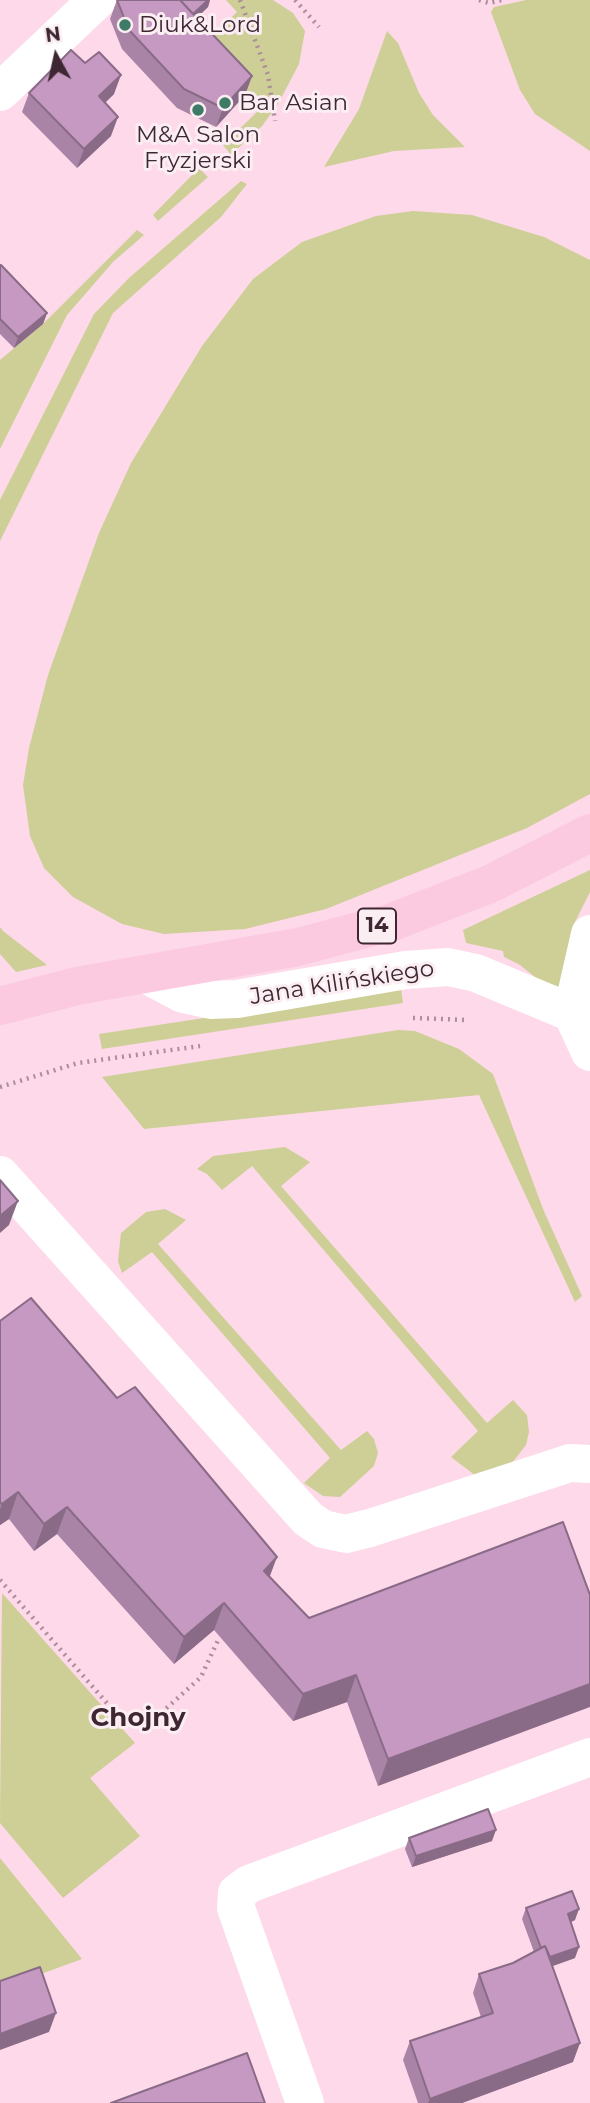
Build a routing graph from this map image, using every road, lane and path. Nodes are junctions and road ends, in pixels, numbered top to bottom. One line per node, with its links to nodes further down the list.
1 (97, 0): 7 (street)
2 (240, 0): 8 (path)
3 (295, 0): 6 (path)
4 (479, 0): 5 (path)
5 (502, 0)
6 (319, 27)
7 (0, 92)
8 (275, 121)
9 (590, 833): 11 (main road, 14)
10 (590, 934): 13 (street)
11 (138, 976): 12 (main road, 14); 13 (street, Jana Kilińskiego)
12 (0, 1006)
13 (572, 1013): 14 (street)
14 (590, 1052)
15 (0, 1175): 16 (street)
16 (590, 1464)
17 (0, 1580): 18 (path)
18 (219, 1638)
19 (590, 1757): 20 (street)
20 (305, 2103)

